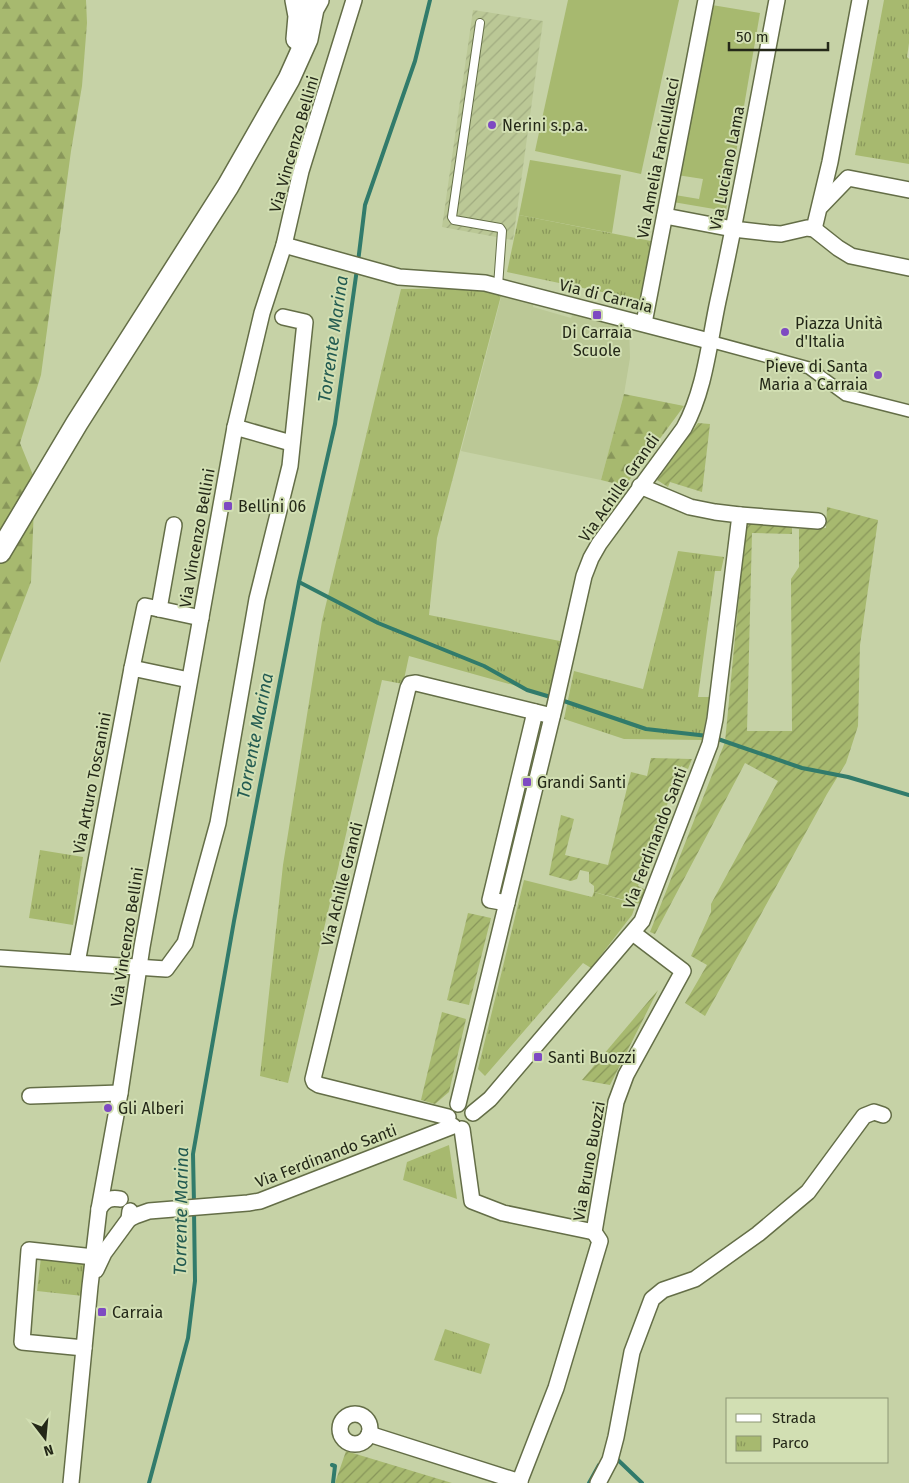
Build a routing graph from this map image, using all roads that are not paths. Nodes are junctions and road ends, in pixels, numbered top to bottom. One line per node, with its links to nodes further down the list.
1 (296, 0): 8 (main road)
2 (318, 0): 8 (main road)
3 (354, 0): 16 (street, Via Vincenzo Bellini)
4 (706, 0): 13 (street, Via Amelia Fanciullacci)
5 (777, 0): 14 (street, Via Luciano Lama)
6 (860, 0): 9 (street)
7 (480, 23): 18 (lane)
8 (289, 79): 29 (main road)
9 (830, 162): 10 (street); 12 (street)
10 (848, 178): 11 (street); 12 (street)
11 (909, 190)
12 (821, 206): 15 (street)
13 (665, 216): 14 (street); 20 (street, Via Amelia Fanciullacci)
14 (733, 229): 15 (street); 21 (street, Via Luciano Lama)
15 (814, 229): 17 (street)
16 (284, 245): 18 (street, Via di Carraia); 23 (street, Via Vincenzo Bellini)
17 (909, 268)
18 (498, 286): 20 (street, Via di Carraia)
19 (283, 317): 24 (street)
20 (644, 323): 21 (street, Via di Carraia)
21 (709, 341): 22 (street, Via di Carraia); 25 (street, Via Achille Grandi)
22 (909, 411)
23 (235, 427): 24 (street); 31 (street, Via Vincenzo Bellini)
24 (291, 443): 40 (street)
25 (640, 486): 26 (street); 34 (street, Via Achille Grandi)
26 (740, 515): 27 (street); 37 (street, Via Ferdinando Santi)
27 (818, 521)
28 (174, 525): 30 (street)
29 (0, 552)
30 (159, 609): 31 (street); 32 (street, Via Arturo Toscanini)
31 (200, 618): 33 (street, Via Vincenzo Bellini)
32 (132, 668): 33 (street); 39 (street, Via Arturo Toscanini)
33 (189, 680): 40 (street, Via Vincenzo Bellini)
34 (554, 710): 35 (street, Via Achille Grandi); 36 (street, Via Achille Grandi)
35 (535, 712): 36 (street); 46 (street, Via Achille Grandi)
36 (507, 903): 43 (street, Via Achille Grandi)
37 (633, 933): 44 (street, Via Ferdinando Santi); 50 (street, Via Bruno Buozzi)
38 (0, 958): 39 (street)
39 (76, 963): 40 (street)
40 (138, 967): 41 (street, Via Vincenzo Bellini)
41 (120, 1092): 42 (street); 47 (street, Via Vincenzo Bellini)
42 (30, 1096)
43 (458, 1104): 44 (street); 46 (street)
44 (474, 1113): 46 (street, Via Ferdinando Santi)
45 (883, 1115): 57 (street)
46 (454, 1124): 49 (street, Via Ferdinando Santi); 50 (street)
47 (106, 1170): 48 (street, Via Vincenzo Bellini); 49 (street)
48 (99, 1211): 49 (street); 49 (street); 51 (street, Via Vincenzo Bellini)
49 (126, 1212): 52 (street, Via Vincenzo Bellini)
50 (594, 1232): 55 (street, Via Bruno Buozzi)
51 (94, 1257): 52 (street, Via Vincenzo Bellini); 53 (street)
52 (90, 1286): 53 (street, Via Vincenzo Bellini)
53 (84, 1348): 56 (street, Via Vincenzo Bellini)
54 (369, 1434): 55 (street, Via Bruno Buozzi)
55 (520, 1482)
56 (71, 1483)
57 (598, 1483)

